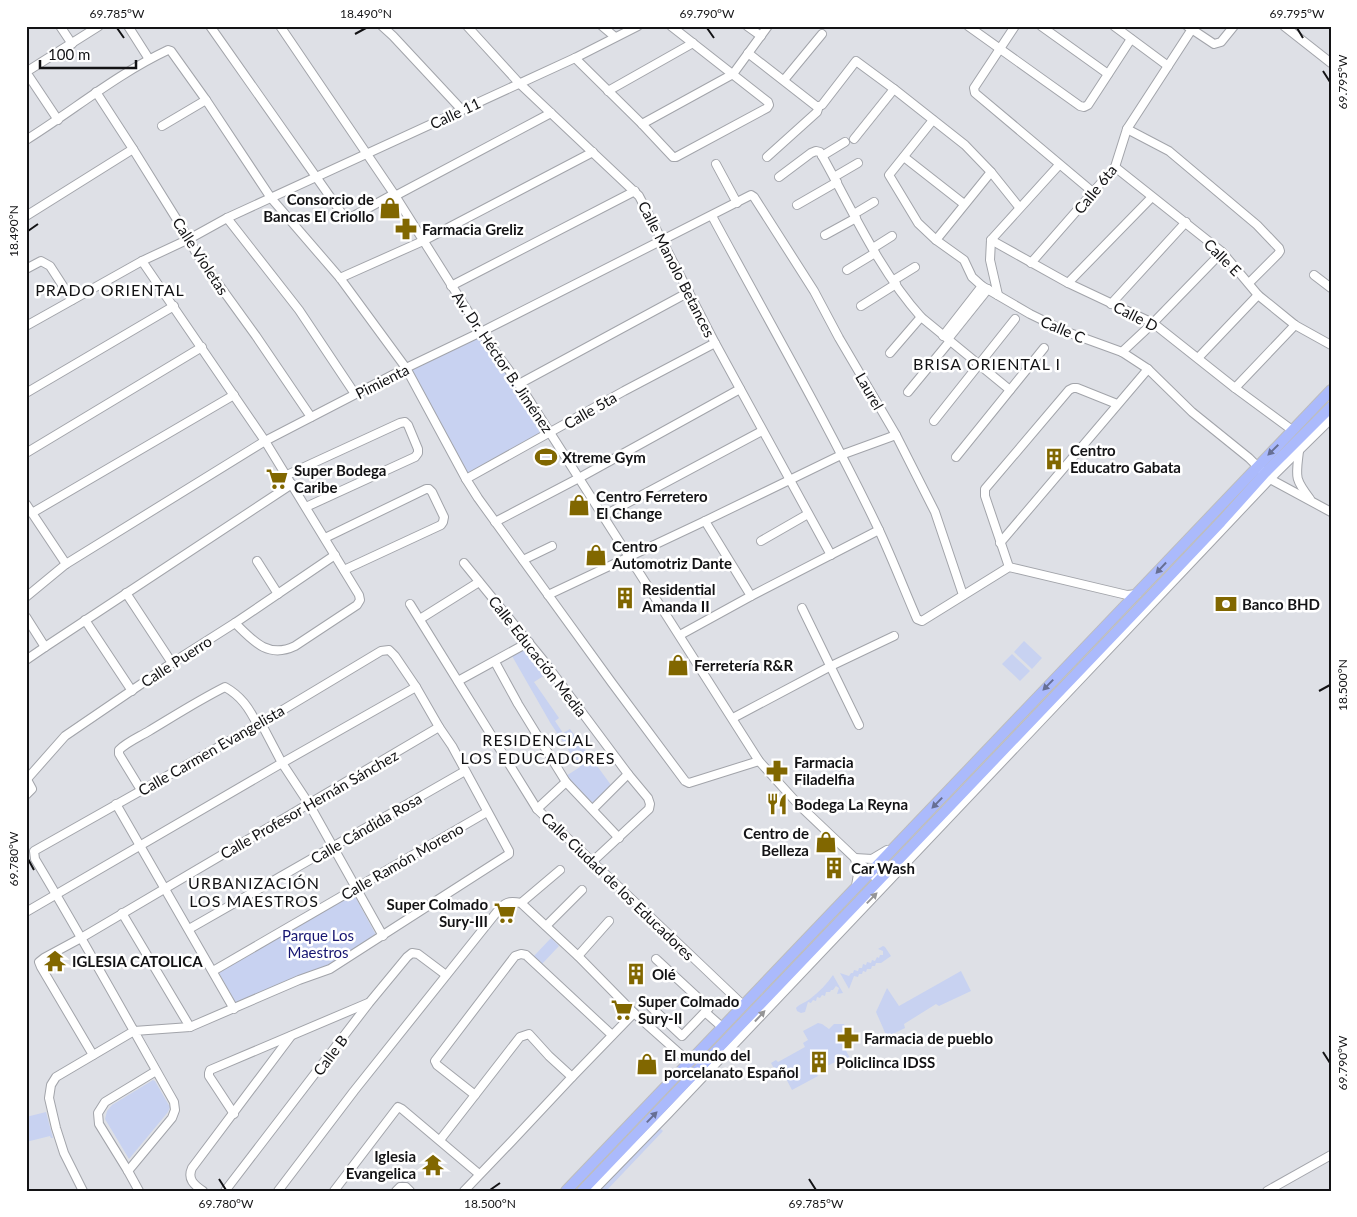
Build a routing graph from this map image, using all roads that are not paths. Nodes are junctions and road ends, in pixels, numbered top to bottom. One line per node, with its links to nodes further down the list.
1 (60, 26): 27 (street)
2 (99, 26): 27 (street)
3 (128, 26): 31 (street)
4 (210, 26): 66 (street)
5 (280, 26): 56 (street, Av. Dr. Héctor B. Jiménez)
6 (382, 26): 44 (street)
7 (467, 26): 38 (street, Calle Manolo Betances)
8 (602, 26): 24 (street)
9 (638, 26): 24 (street, Calle 11)
10 (670, 26): 26 (street)
11 (747, 26): 23 (street)
12 (768, 26): 23 (street)
13 (968, 26): 28 (street)
14 (1015, 26): 28 (street)
15 (1041, 26): 36 (street)
16 (1114, 26): 25 (street)
17 (1205, 26): 22 (street)
18 (1234, 26): 22 (street)
19 (1284, 26): 32 (street)
20 (1190, 28): 22 (street); 33 (street, Calle 6ta)
21 (822, 34): 37 (street)
22 (1199, 34)
23 (761, 36): 29 (street)
24 (615, 37): 30 (street, Calle 11)
25 (1131, 39): 33 (street); 36 (street)
26 (693, 43): 35 (street); 40 (street)
27 (72, 44): 34 (street)
28 (999, 50): 36 (street); 62 (street)
29 (748, 53): 35 (street); 37 (street)
30 (575, 58): 38 (street, Calle 11); 40 (street)
31 (149, 59): 41 (street); 42 (street)
32 (1331, 63)
33 (1168, 66): 50 (street, Calle 6ta)
34 (26, 72): 46 (street)
35 (733, 74): 48 (street); 48 (street)
36 (1108, 74)
37 (784, 80): 43 (street)
38 (519, 82): 44 (street, Calle 11); 45 (street, Calle Manolo Betances)
39 (894, 89): 43 (street); 47 (street); 51 (street)
40 (608, 91): 48 (street)
41 (96, 92): 46 (street); 54 (street, Calle Violetas)
42 (206, 100): 49 (street); 73 (street)
43 (819, 106): 58 (street)
44 (462, 110): 56 (street, Calle 11)
45 (551, 113): 55 (street, Calle Manolo Betances); 70 (street)
46 (58, 120): 52 (street)
47 (933, 120): 59 (street); 64 (street)
48 (642, 124)
49 (162, 126)
50 (1127, 129): 63 (street, Calle 6ta); 102 (street)
51 (854, 139)
52 (26, 140)
53 (845, 142): 57 (street)
54 (133, 149): 79 (street); 86 (street, Calle Violetas)
55 (593, 152): 68 (street, Calle Manolo Betances); 89 (street)
56 (366, 154): 66 (street, Calle 11); 70 (street, Av. Dr. Héctor B. Jiménez)
57 (822, 156): 65 (street); 67 (street)
58 (767, 157)
59 (904, 157): 76 (street); 87 (street, Calle C)
60 (858, 163): 67 (street)
61 (716, 164): 75 (street)
62 (1059, 165): 69 (street); 78 (street)
63 (1115, 168): 69 (street, Calle 6ta); 72 (street, Calle E)
64 (991, 172): 76 (street); 78 (street)
65 (779, 176)
66 (317, 178): 70 (street); 73 (street, Calle 11)
67 (835, 180): 77 (street); 81 (street)
68 (635, 191): 90 (street, Calle Manolo Betances); 103 (street)
69 (1094, 193): 94 (street, Calle 6ta)
70 (394, 195): 89 (street, Av. Dr. Héctor B. Jiménez)
71 (754, 197): 75 (street, Pimienta); 147 (street, Laurel)
72 (1152, 197): 83 (street, Calle E); 101 (street)
73 (271, 198): 82 (street, Calle 11); 99 (street)
74 (874, 202): 81 (street)
75 (737, 203): 80 (street, Pimienta)
76 (964, 204): 87 (street)
77 (797, 206)
78 (1020, 207): 88 (street)
79 (26, 216)
80 (712, 216): 90 (street, Pimienta); 151 (street)
81 (855, 216): 84 (street); 91 (street)
82 (227, 218): 86 (street, Calle 11); 137 (street)
83 (1186, 222): 92 (street, Calle E); 110 (street)
84 (825, 235)
85 (892, 236): 91 (street)
86 (189, 239): 93 (street, Calle 11); 141 (street, Calle Violetas)
87 (936, 240): 104 (street, Calle C)
88 (991, 240): 94 (street, Calle D); 107 (street)
89 (422, 241): 99 (street); 103 (street, Av. Dr. Héctor B. Jiménez)
90 (663, 241): 106 (street, Calle Manolo Betances); 118 (street, Pimienta)
91 (874, 250): 97 (street); 100 (street)
92 (1222, 252): 102 (street, Calle E); 115 (street)
93 (142, 261): 109 (street, Calle 11); 111 (street)
94 (1031, 263): 101 (street, Calle D)
95 (915, 267): 100 (street)
96 (26, 269): 109 (street)
97 (847, 270)
98 (1314, 275): 105 (street)
99 (340, 278): 128 (street)
100 (895, 282): 112 (street); 113 (street)
101 (1068, 283): 110 (street, Calle D)
102 (1249, 283): 108 (street, Calle E)
103 (451, 286): 118 (street, Av. Dr. Héctor B. Jiménez)
104 (985, 288): 107 (street, Calle C); 119 (street)
105 (1331, 288)
106 (689, 292): 120 (street, Calle Manolo Betances); 130 (street)
107 (998, 295): 124 (street, Calle C)
108 (1258, 295): 116 (street, Calle E); 126 (street)
109 (72, 300): 117 (street, Calle 11)
110 (1111, 304): 115 (street, Calle D)
111 (174, 306): 122 (street); 136 (street)
112 (861, 306)
113 (921, 317): 119 (street); 125 (street)
114 (1014, 319): 127 (street)
115 (1154, 323): 124 (street); 126 (street, Calle D)
116 (1295, 325): 121 (street, Calle E); 131 (street)
117 (26, 326)
118 (481, 332): 128 (street, Pimienta); 130 (street, Av. Dr. Héctor B. Jiménez)
119 (947, 339): 127 (street); 135 (street)
120 (715, 343): 132 (street, Calle Manolo Betances); 146 (street, Calle 5ta)
121 (1331, 345)
122 (202, 347): 138 (street); 150 (street)
123 (1044, 348): 133 (street)
124 (1122, 352): 129 (street, Calle C)
125 (890, 353)
126 (1198, 358): 131 (street, Calle D)
127 (979, 365): 133 (street); 143 (street)
128 (406, 368): 137 (street, Pimienta); 157 (street)
129 (1148, 368): 139 (street); 153 (street, Calle C)
130 (519, 384): 146 (street, Av. Dr. Héctor B. Jiménez)
131 (1235, 388): 144 (street, Calle D)
132 (740, 389): 145 (street, Calle Manolo Betances); 156 (street)
133 (1010, 390): 152 (street)
134 (1331, 390): 144 (main road)
135 (908, 392)
136 (26, 394)
137 (355, 394): 141 (street, Pimienta)
138 (234, 395): 148 (street); 164 (street)
139 (1116, 404): 172 (street); 172 (street)
140 (1331, 406): 155 (main road)
141 (311, 417): 148 (street, Pimienta)
142 (1331, 419): 149 (street)
143 (934, 421)
144 (1292, 430): 153 (main road, one-way to 153)
145 (762, 431): 158 (street, Calle Manolo Betances); 166 (street)
146 (550, 433): 156 (street, Av. Dr. Héctor B. Jiménez); 157 (street, Calle 5ta)
147 (896, 435): 151 (street); 189 (street, Laurel)
148 (266, 441): 154 (street); 180 (street, Pimienta)
149 (1299, 451): 155 (street); 160 (street)
150 (26, 453)
151 (841, 455): 158 (street); 169 (street)
152 (956, 457)
153 (1257, 465): 155 (street, Calle C); 186 (main road, one-way to 186)
154 (287, 476): 159 (street); 162 (street)
155 (1268, 476): 160 (street, Calle C); 233 (main road); 283 (street, one-way to 155)
156 (579, 478): 166 (street, Av. Dr. Héctor B. Jiménez); 168 (street)
157 (466, 479): 168 (street)
158 (789, 480): 165 (street, Calle Manolo Betances); 167 (street)
159 (292, 484): 162 (street); 184 (street)
160 (1311, 500): 163 (street, Calle C)
161 (26, 504): 164 (street)
162 (306, 506): 170 (street)
163 (1331, 512)
164 (32, 513): 180 (street)
165 (808, 514): 171 (street); 174 (street, Calle Manolo Betances)
166 (603, 516): 176 (street, Av. Dr. Héctor B. Jiménez)
167 (705, 521): 176 (street); 188 (street)
168 (495, 522): 177 (street)
169 (879, 530): 174 (street); 189 (street)
170 (325, 538): 175 (street); 182 (street)
171 (761, 541)
172 (1000, 543): 181 (street)
173 (552, 546): 177 (street)
174 (831, 555): 188 (street)
175 (336, 556): 182 (street); 185 (street, Calle Puerro)
176 (629, 556): 187 (street); 197 (street, Av. Dr. Héctor B. Jiménez)
177 (523, 560): 187 (street)
178 (257, 561): 185 (street)
179 (464, 563): 183 (street, Calle Educación Media)
180 (66, 564): 190 (street, Pimienta)
181 (1009, 567): 186 (street); 189 (street)
182 (344, 570): 196 (street)
183 (479, 582): 194 (street); 199 (street, Calle Educación Media)
184 (126, 593): 195 (street); 203 (street)
185 (278, 594): 196 (street, Calle Puerro)
186 (1137, 594): 226 (main road, one-way to 226)
187 (548, 595): 212 (street)
188 (751, 596): 197 (street)
189 (963, 596)
190 (26, 597)
191 (410, 604): 194 (street, Calle Ciudad de los Educadores)
192 (802, 608): 204 (street)
193 (26, 616): 200 (street)
194 (420, 619): 205 (street, Calle Ciudad de los Educadores)
195 (85, 620): 200 (street); 207 (street)
196 (235, 623): 203 (street, Calle Puerro)
197 (680, 634): 208 (street, Av. Dr. Héctor B. Jiménez)
198 (894, 636): 204 (street)
199 (529, 642): 202 (street); 215 (street, Calle Educación Media)
200 (45, 647): 201 (street)
201 (26, 660)
202 (495, 662): 205 (street); 217 (street)
203 (172, 663): 207 (street, Calle Puerro)
204 (831, 666): 208 (street); 210 (street)
205 (458, 681): 222 (street, Calle Ciudad de los Educadores)
206 (416, 688): 209 (street, Calle Carmen Evangelista); 211 (street); 213 (street)
207 (132, 691): 216 (street, Calle Puerro)
208 (733, 718): 212 (street, Av. Dr. Héctor B. Jiménez)
209 (259, 723): 213 (street); 218 (street, Calle Carmen Evangelista); 218 (street)
210 (859, 725)
211 (439, 727): 214 (street); 221 (street, Calle Profesor Hernán Sánchez)
212 (759, 761): 229 (street, Av. Dr. Héctor B. Jiménez)
213 (282, 763): 221 (street); 227 (street)
214 (465, 771): 224 (street); 228 (street, Calle Cándida Rosa)
215 (628, 774): 223 (street); 225 (street, Calle Educación Media)
216 (27, 778): 219 (street)
217 (566, 782): 222 (street); 223 (street)
218 (141, 790): 220 (street, Calle Carmen Evangelista)
219 (29, 792)
220 (116, 804): 227 (street); 238 (street, Calle Carmen Evangelista)
221 (309, 804): 228 (street); 235 (street, Calle Profesor Hernán Sánchez)
222 (537, 809): 230 (street, Calle Ciudad de los Educadores)
223 (592, 809): 225 (street)
224 (487, 812): 236 (street, Calle Ramón Moreno); 245 (street)
225 (619, 838): 230 (street, Calle Educación Media)
226 (896, 845): 229 (street); 232 (main road)
227 (140, 846): 235 (street); 238 (street)
228 (333, 847): 236 (street); 244 (street, Calle Cándida Rosa)
229 (855, 858): 232 (street, Av. Dr. Héctor B. Jiménez); 234 (street)
230 (592, 862): 252 (street, Calle Ciudad de los Educadores)
231 (560, 870): 239 (street)
232 (870, 872): 233 (street, Av. Dr. Héctor B. Jiménez); 234 (main road)
233 (878, 880): 282 (main road, one-way to 233)
234 (856, 886): 252 (main road)
235 (165, 888): 241 (street, Calle Profesor Hernán Sánchez); 244 (street)
236 (356, 888): 245 (street); 249 (street, Calle Ramón Moreno)
237 (582, 890): 243 (street)
238 (56, 895): 240 (street); 246 (street)
239 (521, 903): 243 (street); 250 (street)
240 (26, 912)
241 (122, 913): 246 (street, Calle Profesor Hernán Sánchez); 257 (street)
242 (609, 921): 247 (street)
243 (546, 926): 247 (street)
244 (189, 930): 249 (street)
245 (383, 936): 254 (street)
246 (81, 938): 259 (street); 262 (street, Calle Profesor Hernán Sánchez)
247 (578, 956): 256 (street)
248 (656, 959): 255 (street)
249 (213, 971): 254 (street)
250 (446, 975): 251 (street, Calle B); 276 (street)
251 (369, 1003): 260 (street); 275 (street, Calle B)
252 (743, 1005): 258 (main road)
253 (651, 1007): 255 (street)
254 (234, 1009): 257 (street)
255 (705, 1012): 258 (street)
256 (634, 1014): 261 (street); 263 (street)
257 (190, 1027): 259 (street)
258 (722, 1027): 263 (main road)
259 (134, 1031): 262 (street); 264 (street)
260 (293, 1034): 267 (street); 267 (street)
261 (612, 1035): 265 (street); 266 (street)
262 (92, 1055): 272 (street)
263 (689, 1062): 281 (main road)
264 (156, 1071): 270 (street); 270 (street)
265 (572, 1076): 266 (street); 271 (street)
266 (475, 1095): 268 (street)
267 (234, 1114): 274 (street)
268 (440, 1140): 271 (street); 277 (street)
269 (1331, 1155): 284 (street)
270 (128, 1171): 273 (street)
271 (479, 1174): 280 (street)
272 (83, 1191)
273 (139, 1191)
274 (203, 1191)
275 (225, 1191)
276 (278, 1191)
277 (334, 1191)
278 (396, 1191): 279 (street)
279 (410, 1191)
280 (464, 1191)
281 (566, 1191)
282 (582, 1191)
283 (593, 1191)
284 (1267, 1191)

